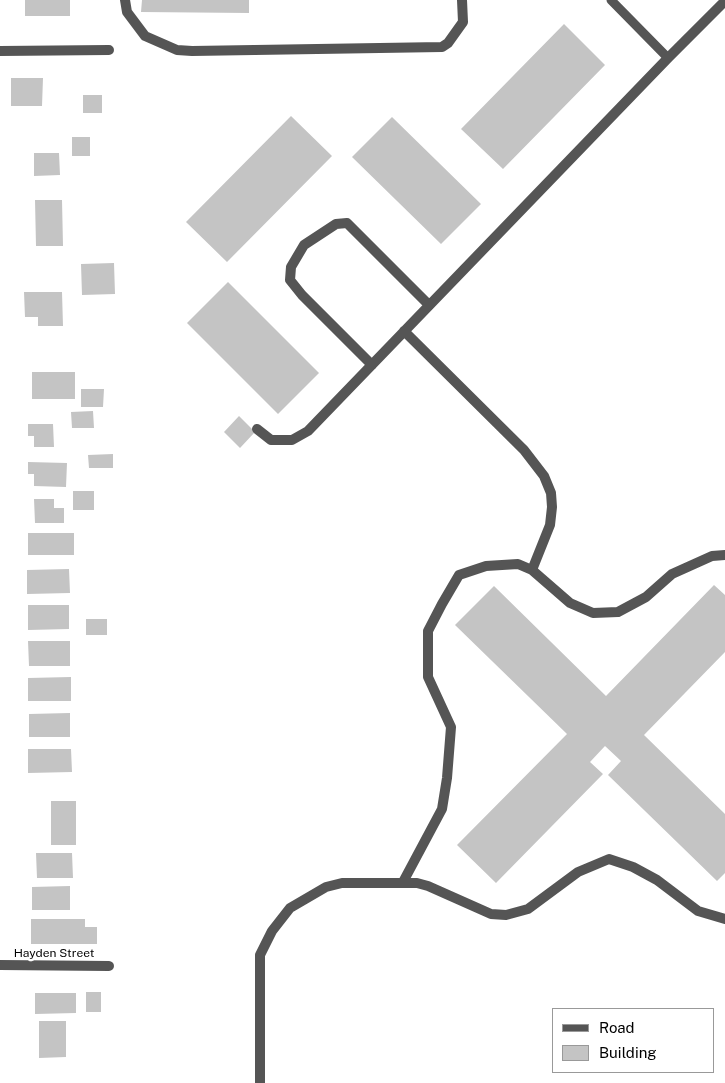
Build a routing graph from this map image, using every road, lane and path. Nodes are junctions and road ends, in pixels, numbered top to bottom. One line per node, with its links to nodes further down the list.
1 (125, 0): 2 (street)
2 (462, 0)
3 (611, 0): 7 (lane)
4 (725, 1): 7 (street)
5 (108, 50): 6 (street)
6 (0, 51)
7 (668, 58): 8 (street)
8 (429, 305): 9 (street); 10 (street)
9 (404, 331): 10 (street); 13 (street)
10 (372, 365): 11 (street)
11 (256, 430)
12 (725, 555): 13 (street)
13 (532, 570): 14 (street)
14 (402, 882): 15 (street); 18 (street)
15 (725, 919)
16 (0, 965): 17 (street, Hayden Street)
17 (109, 966)
18 (260, 1083)

